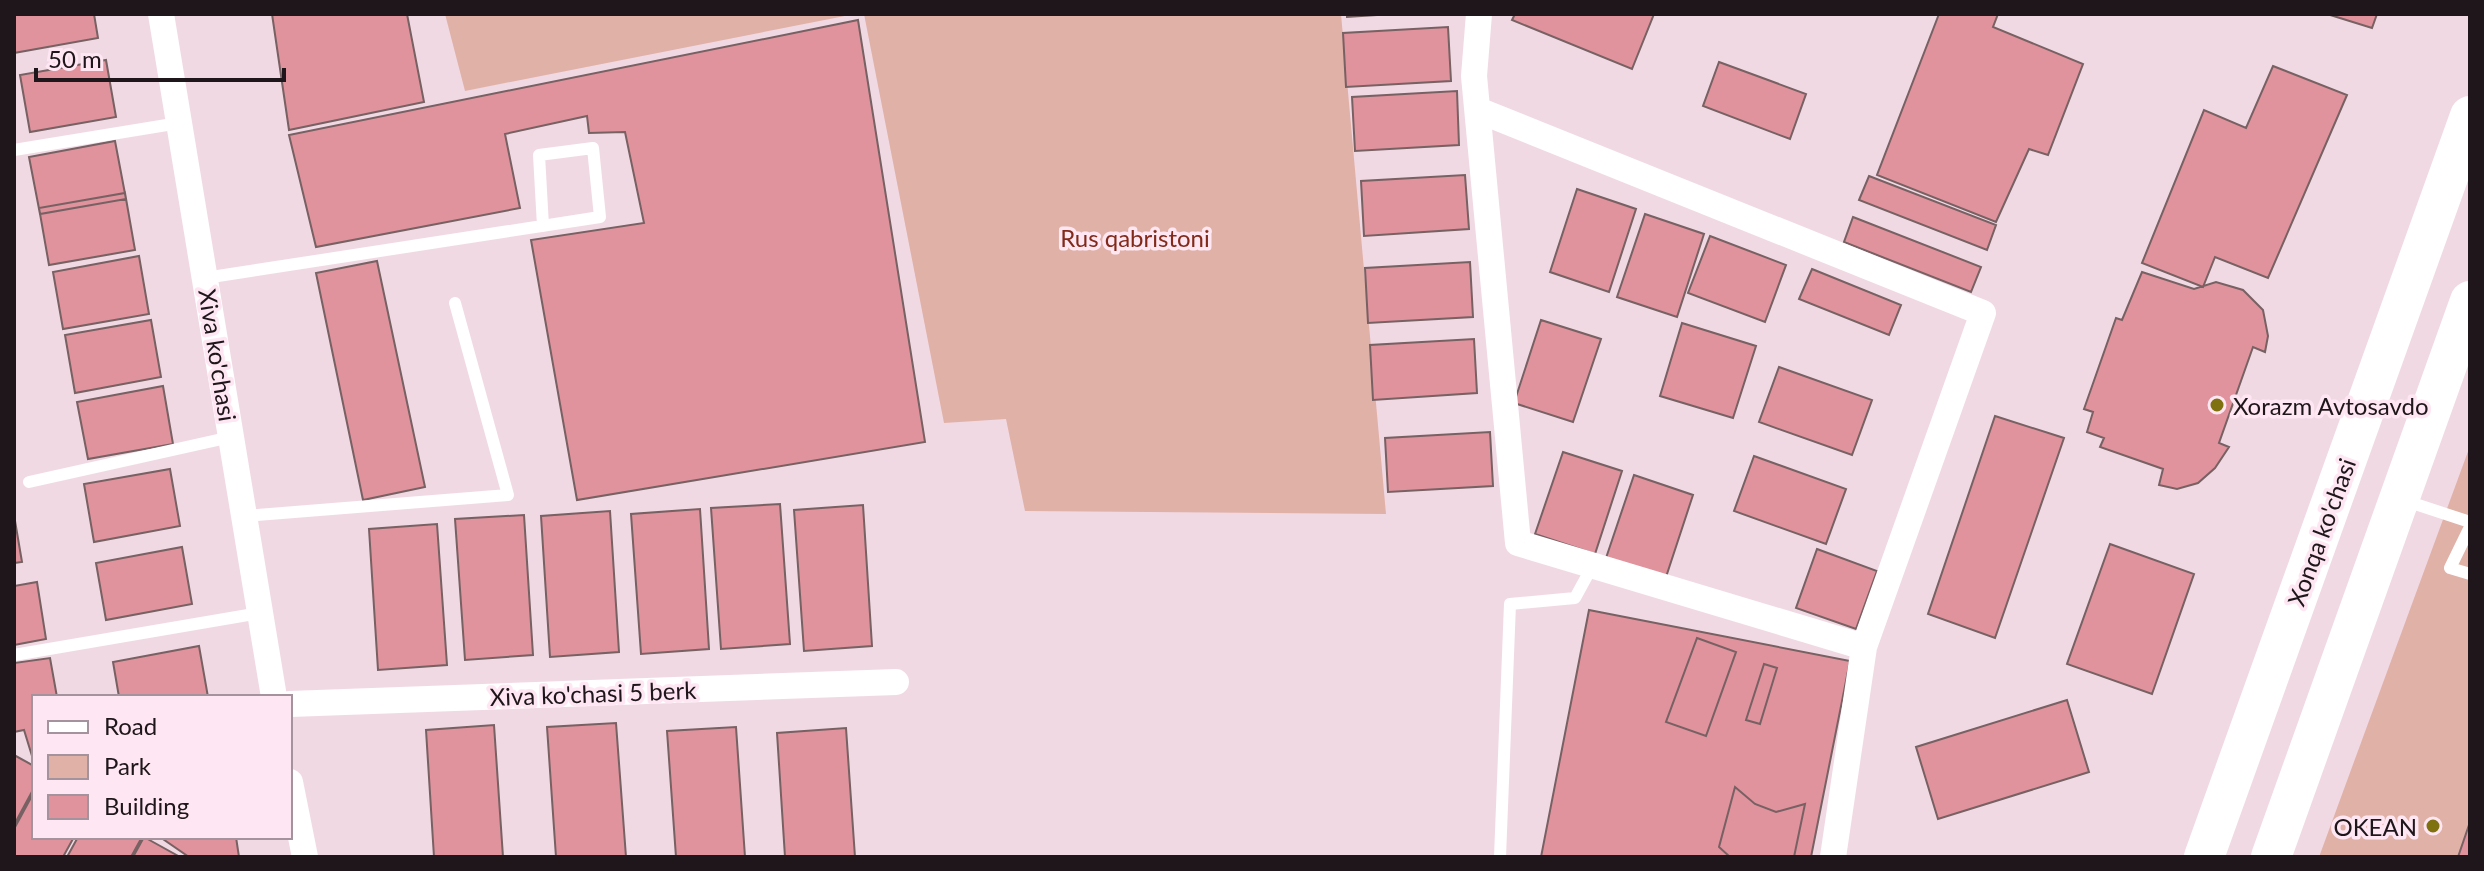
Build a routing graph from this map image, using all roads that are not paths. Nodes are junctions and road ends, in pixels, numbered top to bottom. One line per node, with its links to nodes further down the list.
1 (161, 14): 5 (street, Xiva ko'chasi)
2 (1479, 14): 3 (street)
3 (1478, 110): 16 (street); 19 (street)
4 (2470, 116): 28 (main road, Xonqa ko'chasi)
5 (179, 123): 6 (lane); 8 (street, Xiva ko'chasi)
6 (14, 150)
7 (543, 226): 7 (lane); 8 (lane)
8 (205, 278): 11 (street, Xiva ko'chasi)
9 (2470, 301): 13 (main road)
10 (455, 303): 14 (lane)
11 (231, 437): 12 (lane); 14 (street, Xiva ko'chasi)
12 (29, 482)
13 (2399, 499): 15 (lane); 29 (main road)
14 (244, 516): 18 (street, Xiva ko'chasi)
15 (2470, 525): 17 (lane)
16 (1593, 565): 19 (street); 26 (lane)
17 (2470, 574)
18 (260, 613): 20 (lane); 22 (street, Xiva ko'chasi)
19 (1864, 647): 27 (street)
20 (14, 655)
21 (896, 682): 23 (street, Xiva ko'chasi 5 berk)
22 (274, 695)
23 (292, 704)
24 (292, 792): 25 (street)
25 (305, 857)
26 (1500, 857)
27 (1833, 857)
28 (2204, 857)
29 (2271, 857)

